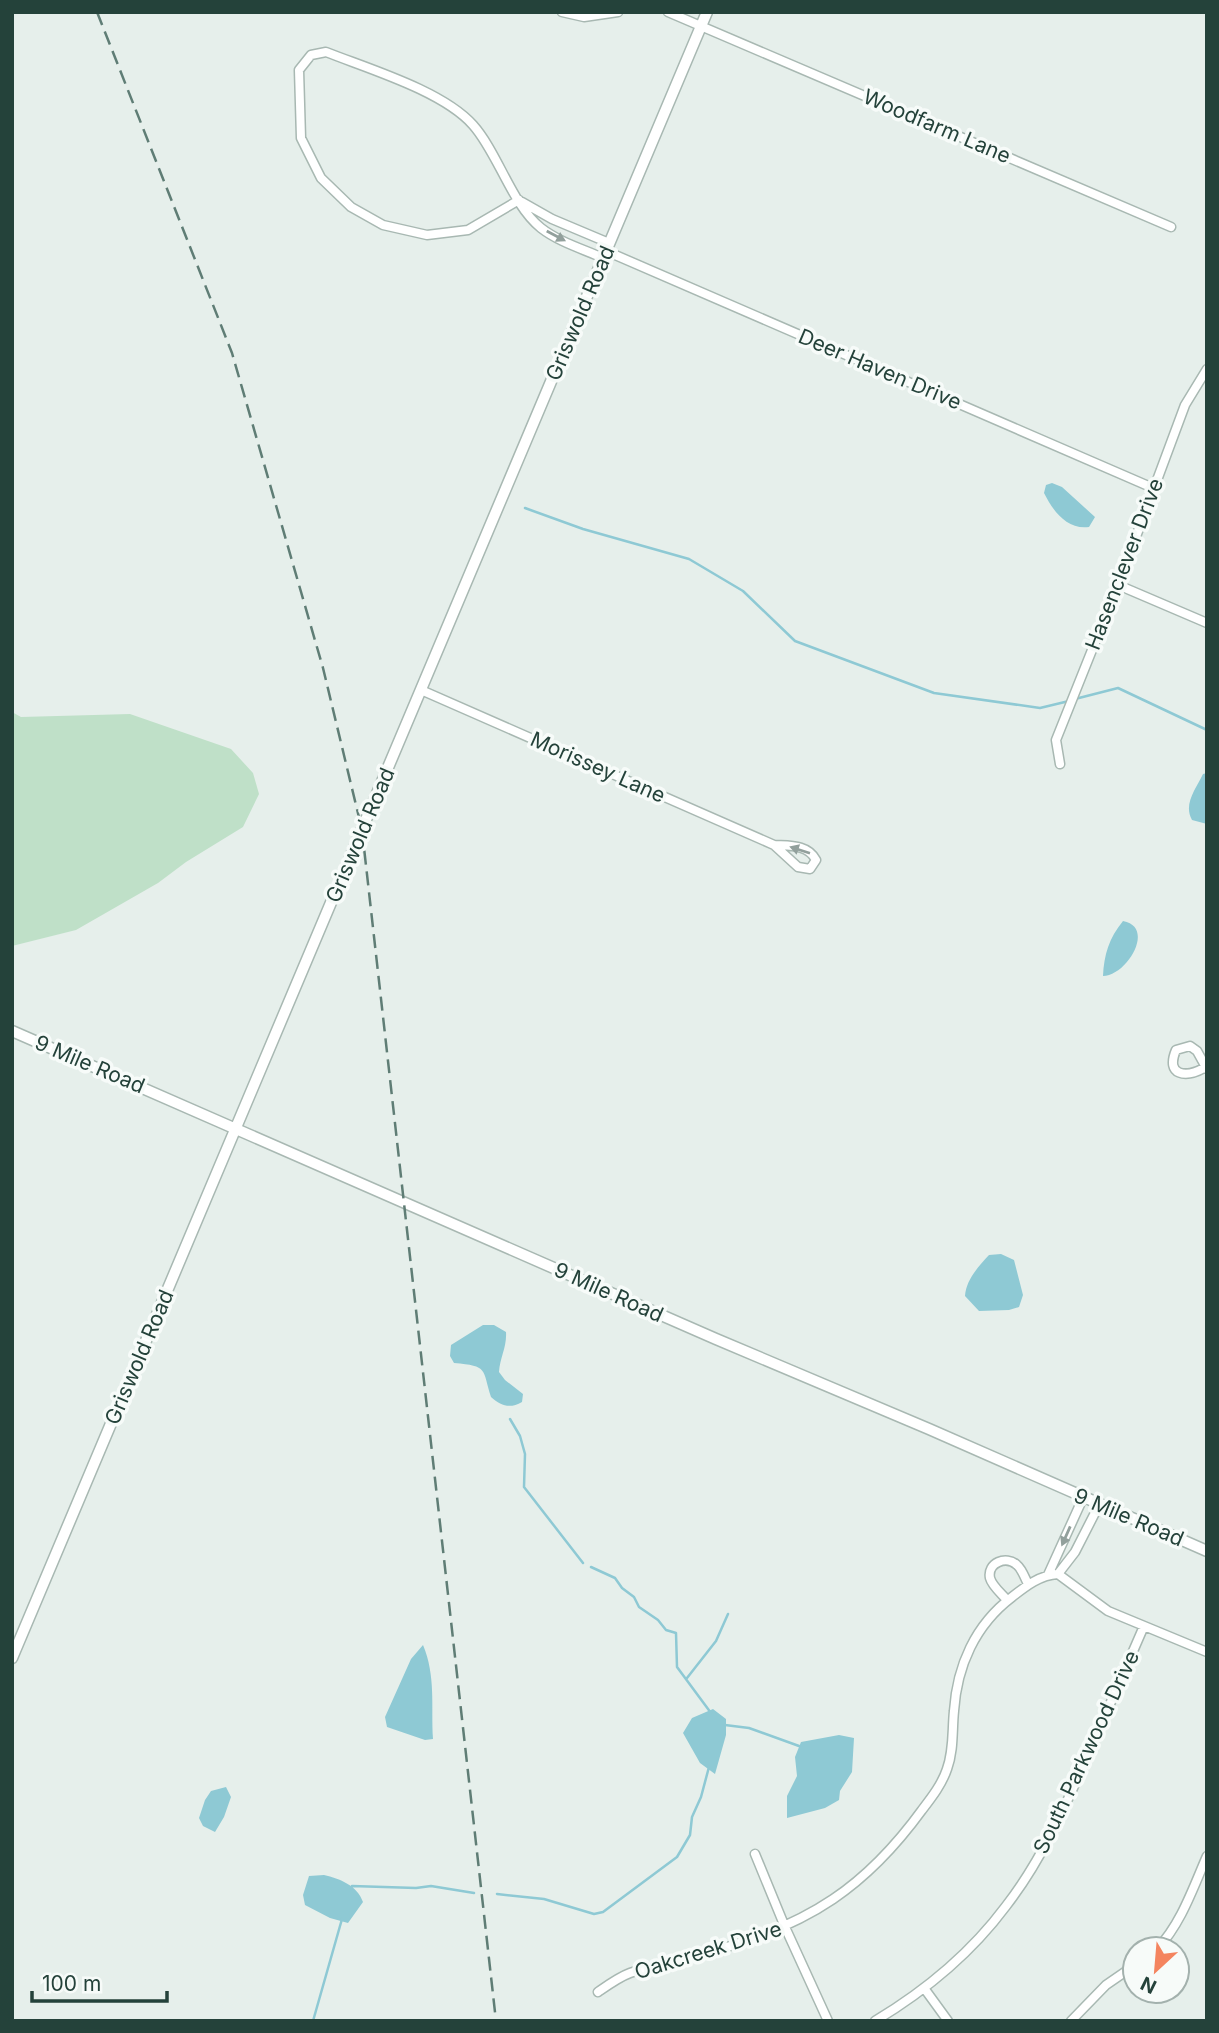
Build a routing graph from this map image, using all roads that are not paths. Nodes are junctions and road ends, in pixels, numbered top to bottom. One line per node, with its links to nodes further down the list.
1 (562, 12): 2 (street)
2 (618, 12)
3 (668, 12): 5 (street, Woodfarm Lane)
4 (707, 12): 5 (street, Griswold Road)
5 (702, 26): 7 (street, Woodfarm Lane); 8 (street, Griswold Road)
6 (519, 200): 6 (street); 8 (street); 8 (street, one-way to 8)
7 (1171, 227)
8 (606, 251): 10 (street, Deer Haven Drive); 13 (street, Griswold Road)
9 (1207, 369): 10 (street, Hasenclever Drive)
10 (1153, 488): 11 (street, Hasenclever Drive)
11 (1118, 585): 12 (street); 14 (street, Hasenclever Drive)
12 (1207, 623)
13 (421, 690): 15 (street, Morissey Lane); 17 (street, Griswold Road)
14 (1060, 764)
15 (774, 845): 15 (street, Morissey Lane, one-way to 15)
16 (12, 1031): 17 (street, 9 Mile Road)
17 (237, 1128): 18 (street, 9 Mile Road); 27 (street, Griswold Road)
18 (1083, 1498): 19 (street, 9 Mile Road); 22 (street, one-way to 22)
19 (1099, 1505): 20 (street, 9 Mile Road); 21 (street)
20 (1207, 1550)
21 (1058, 1574): 22 (street, Oakcreek Drive); 25 (street)
22 (1048, 1575): 23 (street, Oakcreek Drive)
23 (1028, 1584): 24 (street, Oakcreek Drive); 24 (street)
24 (1007, 1600): 30 (street, Oakcreek Drive)
25 (1144, 1626): 26 (street); 33 (street, South Parkwood Drive)
26 (1207, 1652)
27 (12, 1658)
28 (755, 1854): 30 (street)
29 (1206, 1862): 31 (street)
30 (785, 1927): 34 (street, Oakcreek Drive); 35 (street)
31 (1170, 1935)
32 (1121, 1975): 38 (street)
33 (924, 1988): 36 (street, South Parkwood Drive); 37 (street)
34 (598, 1992)
35 (828, 2021)
36 (875, 2021)
37 (948, 2021)
38 (1071, 2021)

